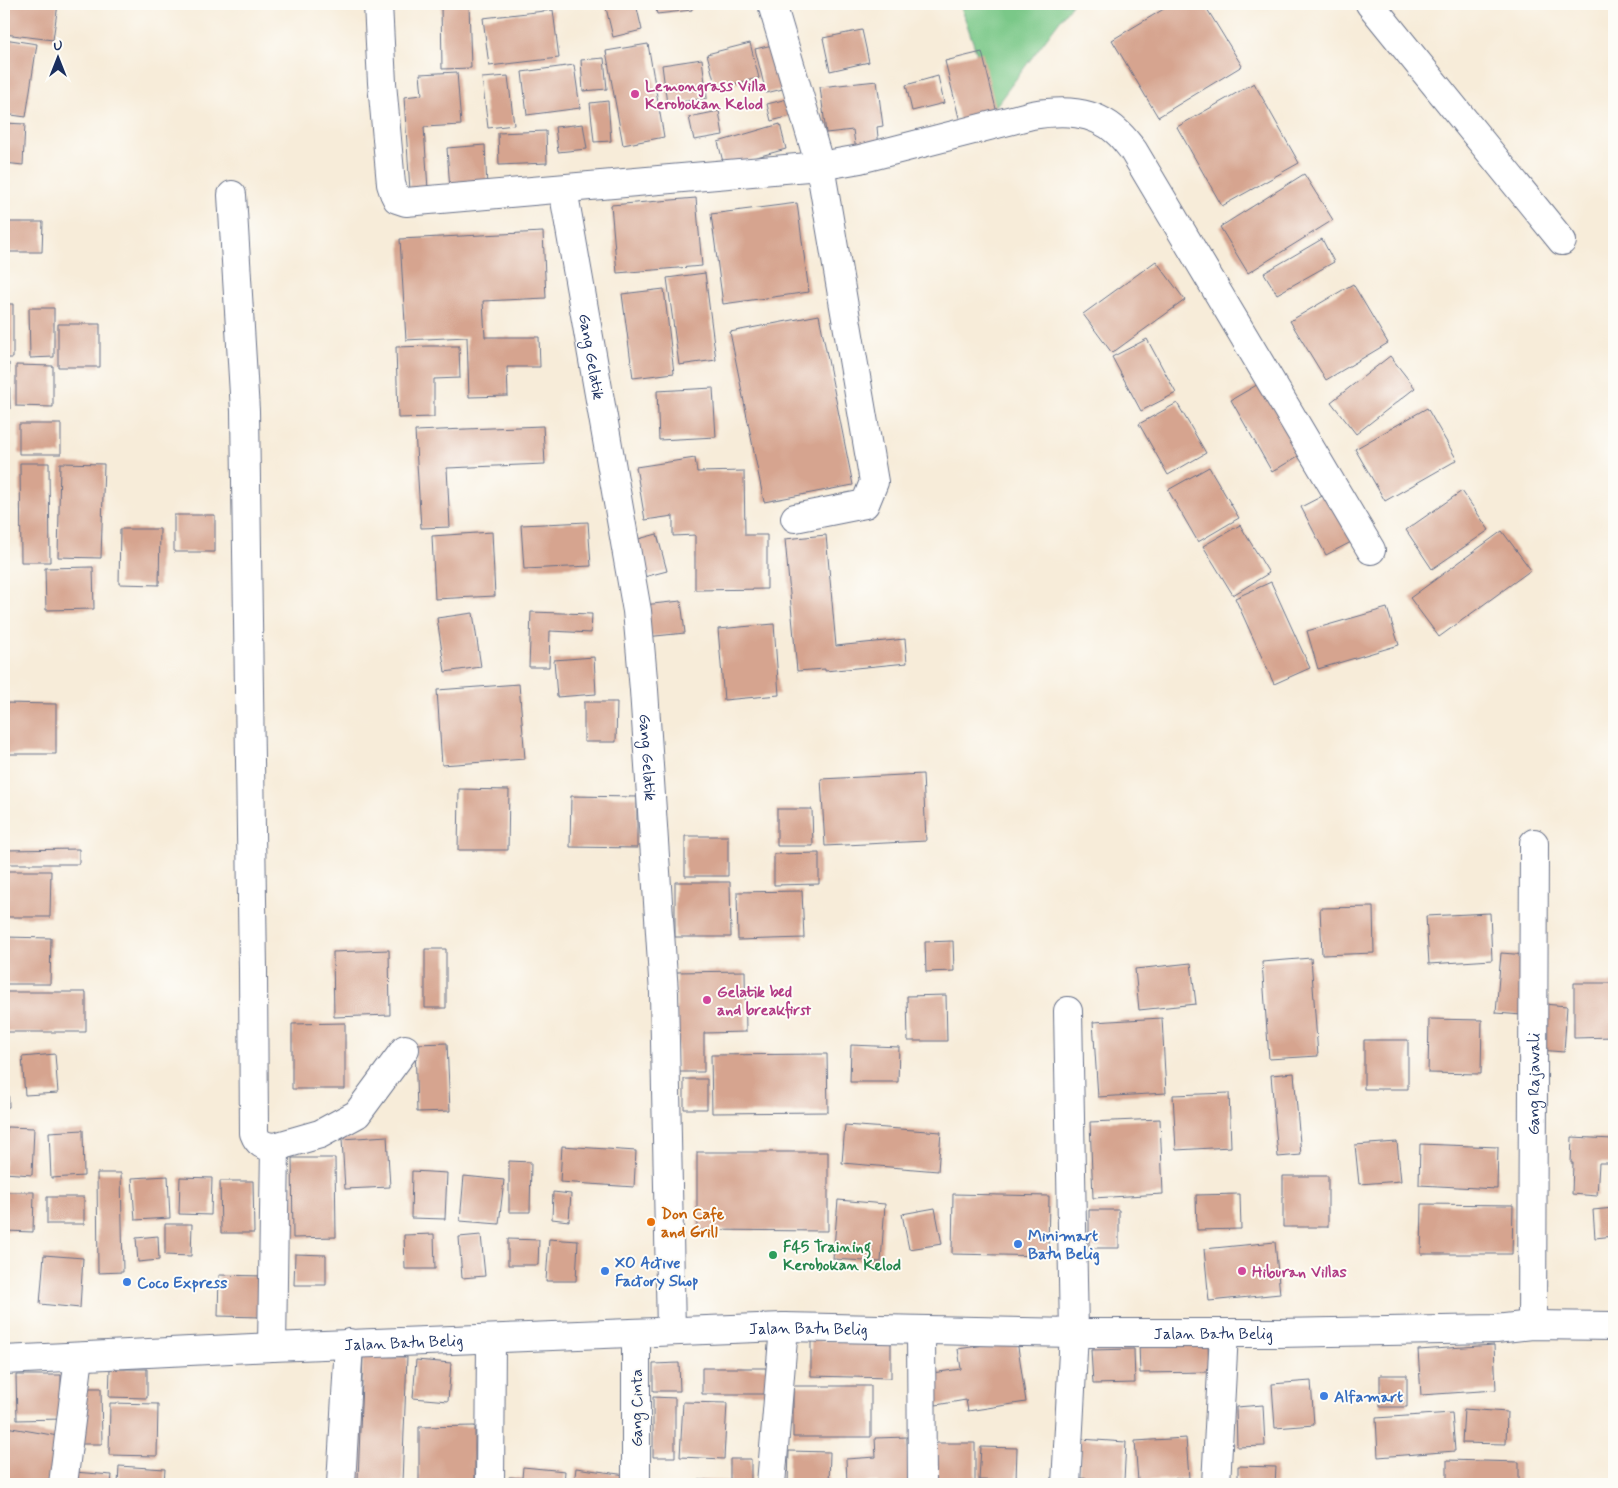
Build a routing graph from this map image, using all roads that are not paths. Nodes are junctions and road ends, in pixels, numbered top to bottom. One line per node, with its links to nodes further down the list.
1 (378, 4): 5 (street)
2 (772, 4): 4 (street)
3 (1370, 4): 7 (street)
4 (820, 166): 5 (street); 8 (street); 9 (street)
5 (563, 189): 17 (street, Gang Gelatik)
6 (232, 195): 13 (street)
7 (1562, 241)
8 (795, 518)
9 (1371, 550)
10 (1534, 843): 14 (street, Gang Rajawali)
11 (1068, 1011): 20 (street)
12 (405, 1048): 13 (street)
13 (275, 1147): 24 (street)
14 (1532, 1326): 15 (street, Jalan Batu Belig); 21 (street, Jalan Batu Belig)
15 (1614, 1326)
16 (784, 1327): 17 (street, Jalan Batu Belig); 18 (street, Jalan Batu Belig); 31 (street)
17 (670, 1331): 19 (street, Jalan Batu Belig)
18 (921, 1331): 20 (street, Jalan Batu Belig); 32 (street)
19 (636, 1332): 22 (street, Jalan Batu Belig); 30 (street, Gang Cinta)
20 (1074, 1333): 21 (street, Jalan Batu Belig); 33 (street)
21 (1224, 1333): 34 (street)
22 (491, 1339): 23 (street, Jalan Batu Belig); 29 (street)
23 (349, 1343): 24 (street, Jalan Batu Belig); 28 (street)
24 (272, 1347): 25 (street, Jalan Batu Belig)
25 (79, 1357): 26 (street, Jalan Batu Belig); 27 (street)
26 (4, 1360)
27 (63, 1484)
28 (342, 1484)
29 (490, 1484)
30 (636, 1484)
31 (771, 1484)
32 (922, 1484)
33 (1066, 1484)
34 (1216, 1484)

